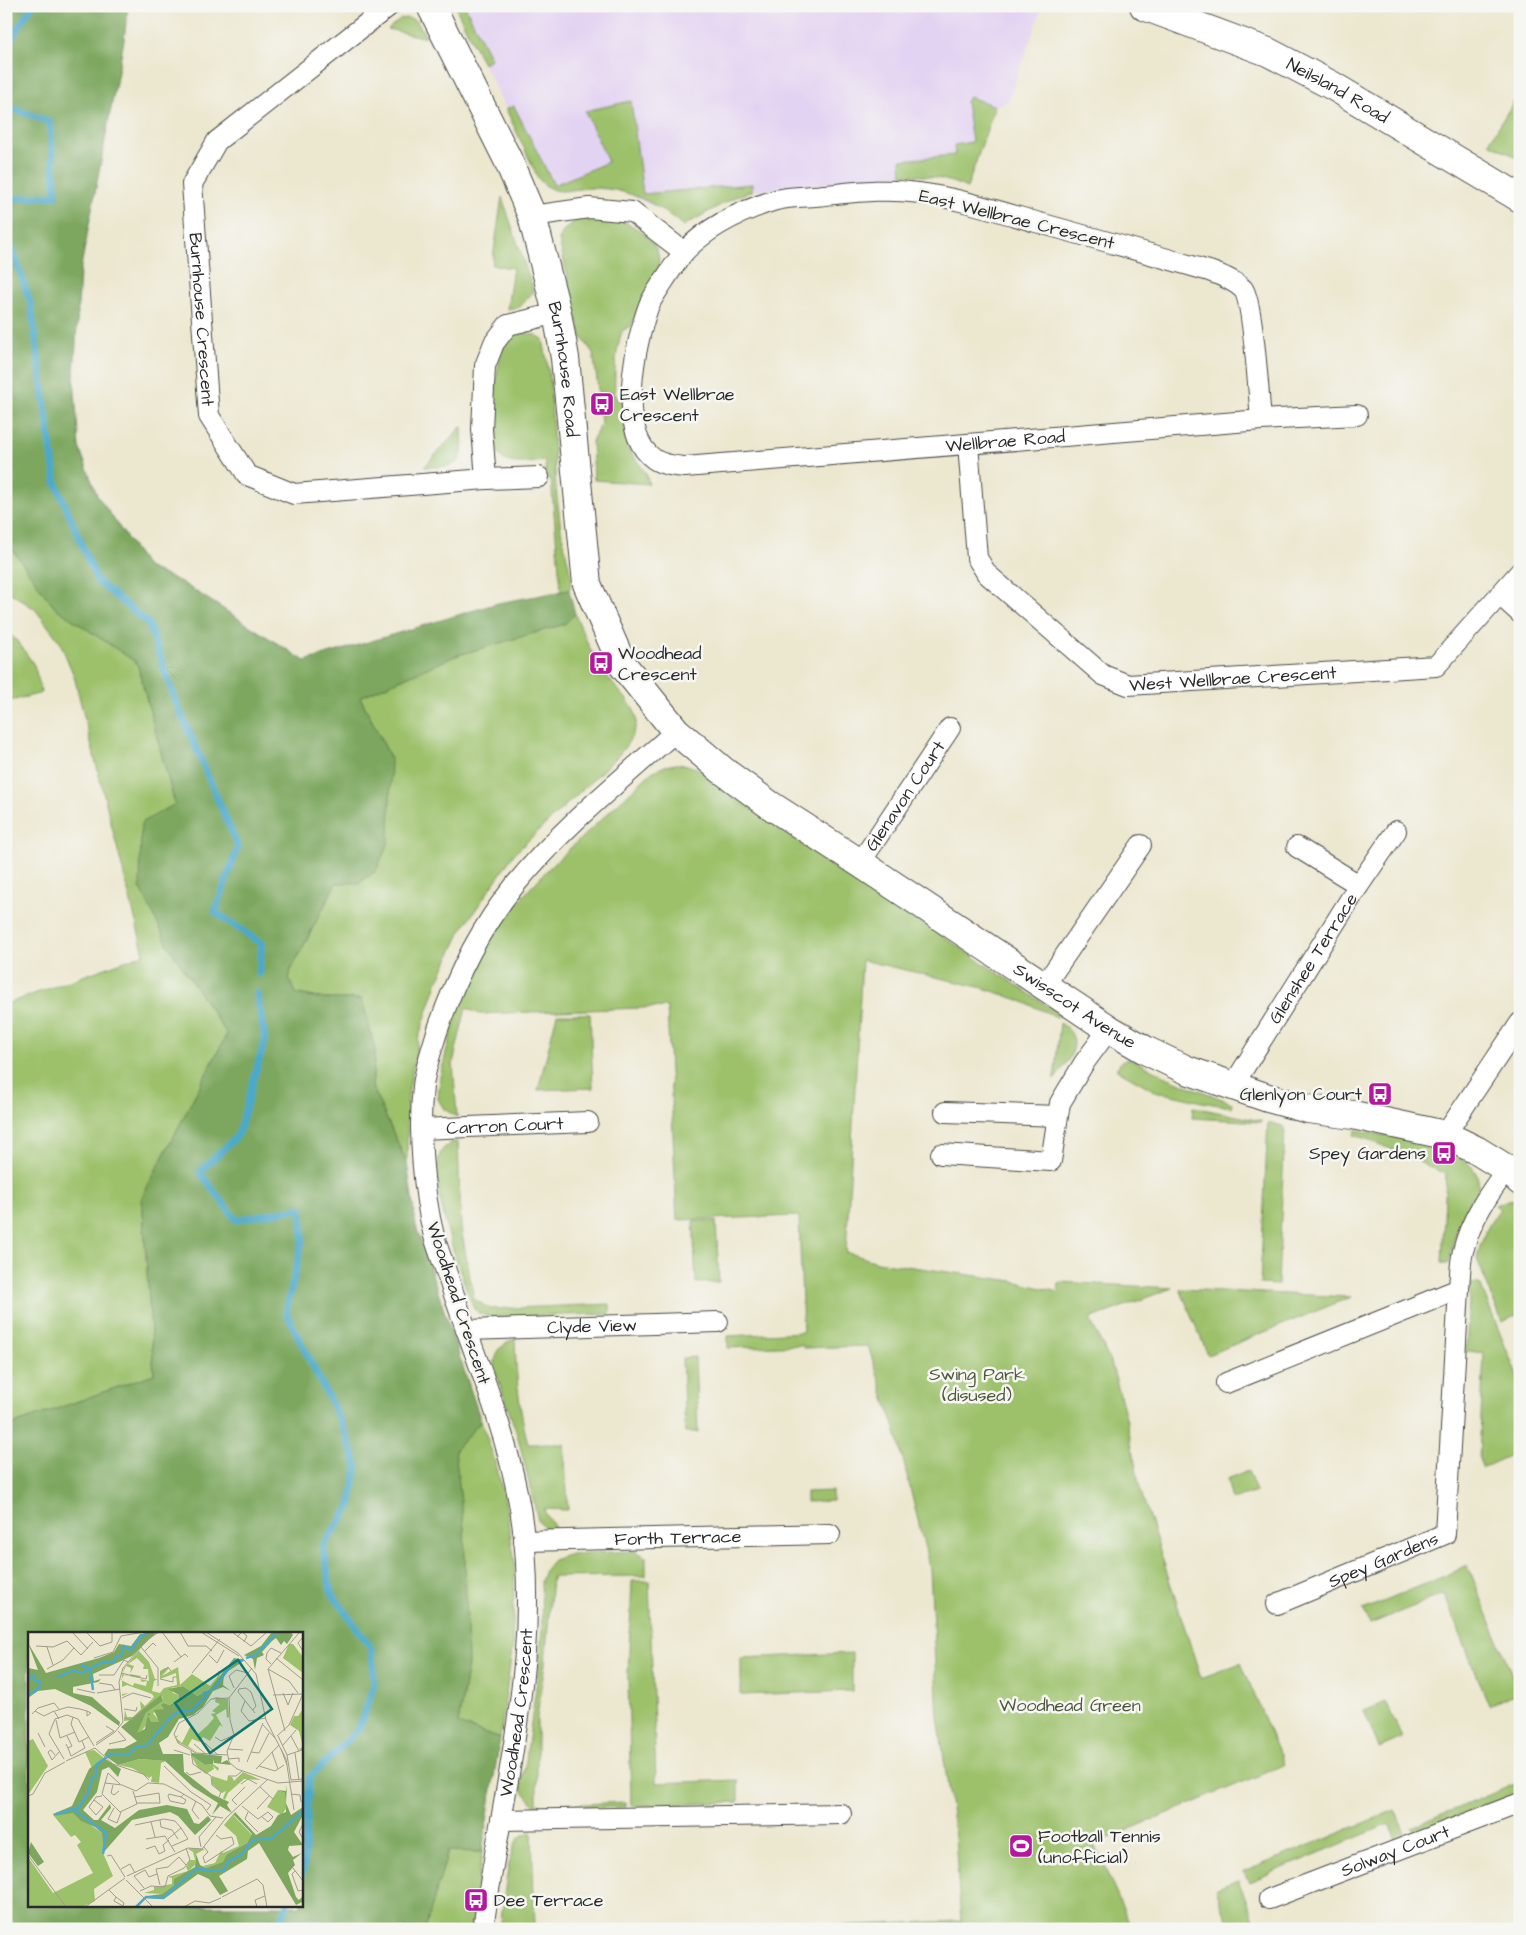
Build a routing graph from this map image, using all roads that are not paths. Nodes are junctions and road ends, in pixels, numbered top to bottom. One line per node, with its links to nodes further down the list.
1 (389, 6): 13 (street, Burnhouse Crescent)
2 (431, 6): 5 (street, Burnhouse Road)
3 (1144, 6): 4 (street, Neilsland Road)
4 (1520, 198)
5 (532, 216): 6 (street); 7 (street, Burnhouse Road)
6 (684, 252): 9 (street, East Wellbrae Crescent); 11 (street, East Wellbrae Crescent)
7 (557, 313): 13 (street); 18 (street, Burnhouse Road)
8 (1357, 414): 9 (street, Wellbrae Road)
9 (1261, 420): 10 (street, Wellbrae Road)
10 (968, 444): 11 (street, Wellbrae Road); 15 (street, West Wellbrae Crescent)
11 (655, 461)
12 (539, 477): 13 (street, Burnhouse Crescent)
13 (486, 479)
14 (1520, 572): 15 (street, West Wellbrae Crescent)
15 (1500, 595): 16 (street)
16 (1520, 613)
17 (950, 728): 22 (street, Glenavon Court)
18 (676, 731): 22 (street, Swisscot Avenue); 31 (street, Woodhead Crescent)
19 (1396, 831): 23 (street, Glenshee Terrace)
20 (1141, 845): 24 (street)
21 (1296, 847): 23 (street)
22 (860, 863): 24 (street, Swisscot Avenue)
23 (1359, 885): 27 (street, Glenshee Terrace)
24 (1044, 986): 26 (street, Swisscot Avenue)
25 (1520, 1023): 32 (street)
26 (1109, 1029): 27 (street, Swisscot Avenue); 29 (street)
27 (1232, 1087): 32 (street, Swisscot Avenue)
28 (945, 1112): 29 (street)
29 (1057, 1116): 33 (street)
30 (588, 1122): 31 (street, Carron Court)
31 (421, 1129): 37 (street, Woodhead Crescent)
32 (1445, 1135): 34 (street, Swisscot Avenue)
33 (941, 1154)
34 (1513, 1175): 35 (street, Spey Gardens)
35 (1459, 1289): 38 (street); 41 (street, Spey Gardens)
36 (718, 1322): 37 (street, Clyde View)
37 (466, 1330): 40 (street, Woodhead Crescent)
38 (1226, 1383)
39 (830, 1534): 40 (street, Forth Terrace)
40 (524, 1541): 44 (street, Woodhead Crescent)
41 (1277, 1604)
42 (1520, 1803): 45 (street, Solway Court)
43 (841, 1814): 44 (street)
44 (501, 1820): 46 (street, Woodhead Crescent)
45 (1270, 1899)
46 (483, 1929)

